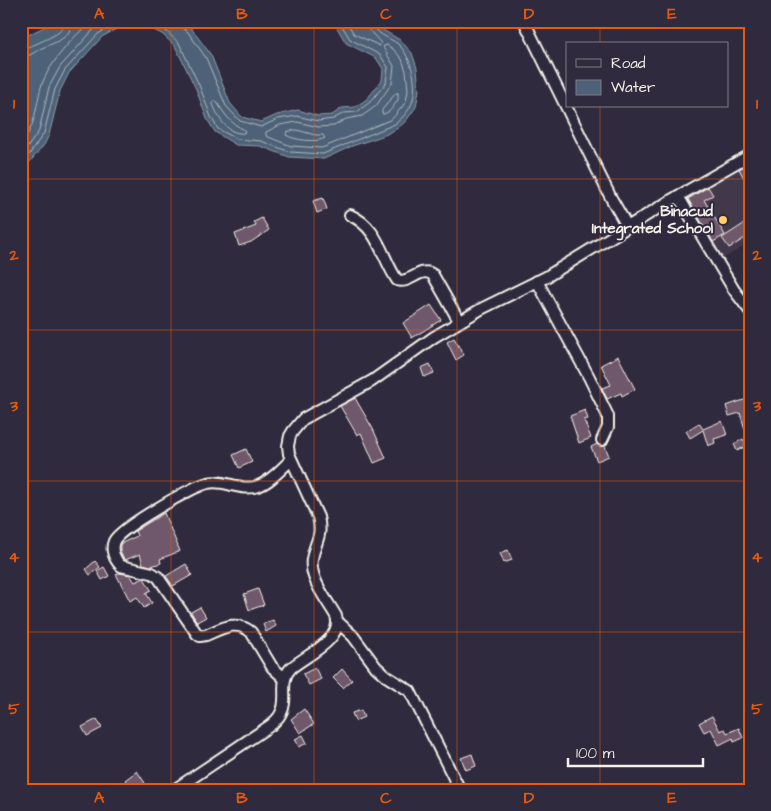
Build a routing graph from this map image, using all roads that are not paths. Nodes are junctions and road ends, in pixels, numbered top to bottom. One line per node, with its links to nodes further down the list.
1 (524, 21): 2 (street)
2 (566, 106)
3 (567, 108): 7 (street)
4 (750, 155): 5 (street)
5 (678, 196): 7 (street); 9 (street)
6 (350, 215): 10 (street)
7 (628, 226): 8 (street)
8 (537, 281): 10 (street); 11 (street)
9 (750, 311)
10 (459, 322): 12 (street)
11 (602, 440)
12 (291, 460): 13 (street); 14 (street)
13 (339, 623): 14 (street); 16 (street)
14 (285, 679): 15 (street)
15 (174, 790)
16 (460, 790)

